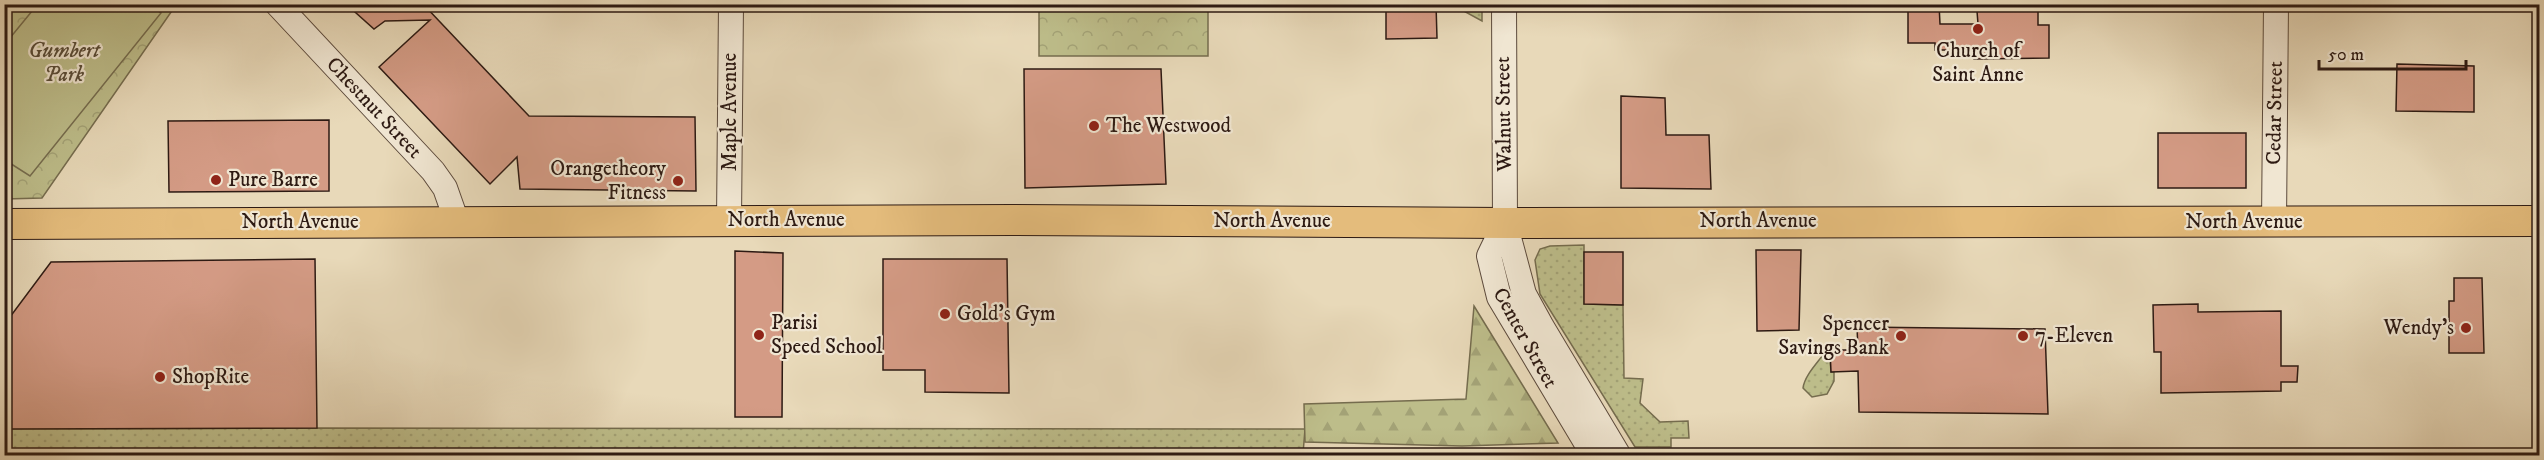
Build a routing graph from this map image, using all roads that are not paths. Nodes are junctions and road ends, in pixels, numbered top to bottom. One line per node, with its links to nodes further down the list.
1 (277, 4): 7 (street, Chestnut Street)
2 (731, 4): 5 (street, Maple Avenue)
3 (1504, 4): 9 (street, Walnut Street)
4 (2276, 4): 8 (street, Cedar Street)
5 (729, 220): 7 (main road, North Avenue); 9 (main road, North Avenue)
6 (2540, 221): 8 (main road, North Avenue)
7 (457, 222): 10 (main road, North Avenue)
8 (2274, 222): 9 (main road, North Avenue)
9 (1505, 223): 11 (street, Center Street); 12 (street, Center Street)
10 (4, 224)
11 (1594, 456)
12 (1619, 456)

